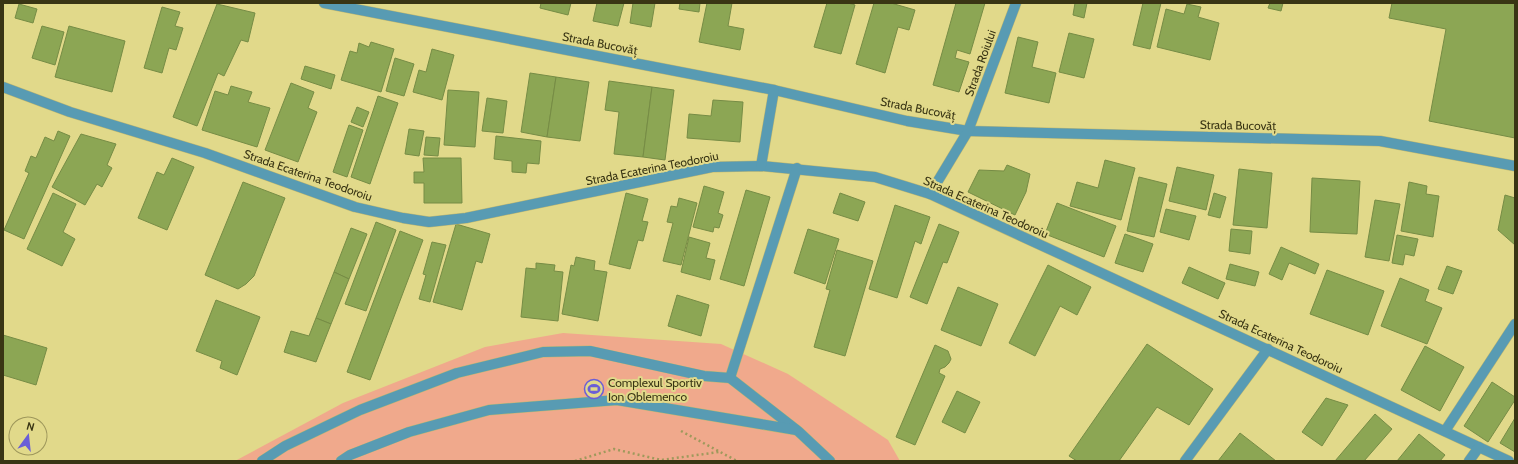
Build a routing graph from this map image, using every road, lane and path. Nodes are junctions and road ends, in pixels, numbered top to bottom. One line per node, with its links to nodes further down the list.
1 (324, 3): 4 (street, Strada Bucovăț)
2 (1016, 3): 5 (street, Strada Roiului)
3 (3, 87): 6 (street, Strada Ecaterina Teodoroiu)
4 (774, 90): 5 (street, Strada Bucovăț); 6 (street)
5 (968, 131): 7 (street, Strada Bucovăț); 9 (street, Strada Roiului)
6 (762, 166): 8 (street, Strada Ecaterina Teodoroiu)
7 (1515, 166)
8 (797, 168): 9 (street, Strada Ecaterina Teodoroiu); 12 (street)
9 (930, 194): 11 (street, Strada Ecaterina Teodoroiu)
10 (1515, 324): 14 (street)
11 (1268, 349): 14 (street, Strada Ecaterina Teodoroiu); 21 (street)
12 (730, 378): 13 (street); 16 (street)
13 (798, 431): 17 (street); 20 (street)
14 (1445, 431): 15 (street, Strada Ecaterina Teodoroiu)
15 (1479, 447): 22 (street); 23 (street, Strada Ecaterina Teodoroiu)
16 (262, 461)
17 (341, 461)
18 (575, 461): 19 (path)
19 (737, 461)
20 (830, 461)
21 (1185, 461)
22 (1468, 461)
23 (1509, 461)

